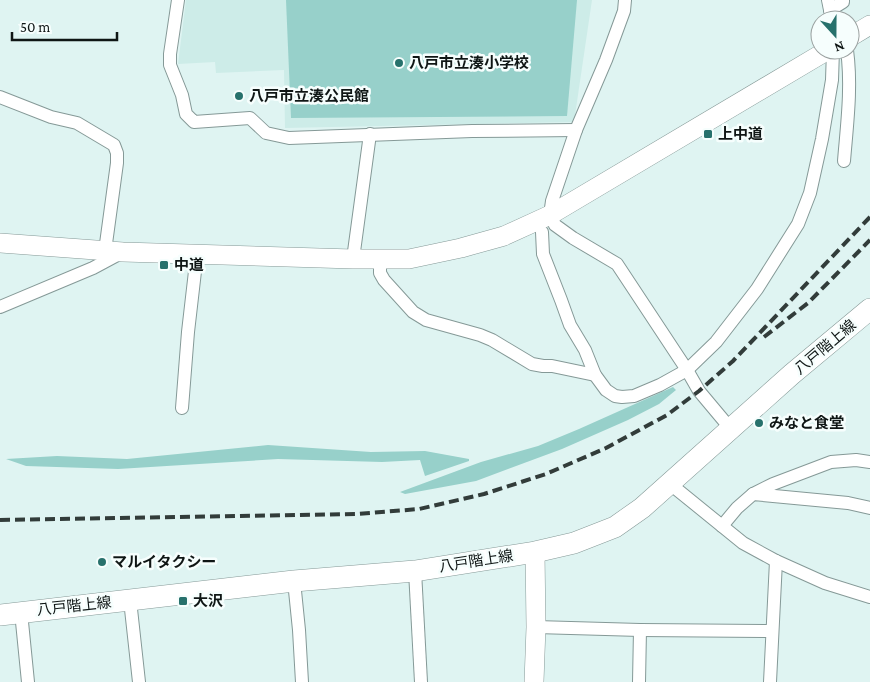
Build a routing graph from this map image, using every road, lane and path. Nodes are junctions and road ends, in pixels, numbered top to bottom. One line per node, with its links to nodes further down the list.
1 (178, 0): 10 (street)
2 (625, 0): 9 (street)
3 (843, 0): 4 (street)
4 (830, 10)
5 (812, 60): 12 (street)
6 (833, 60): 20 (street)
7 (849, 60): 11 (street)
8 (0, 97): 14 (street)
9 (576, 130): 10 (street); 12 (street)
10 (370, 134): 16 (street)
11 (844, 161)
12 (546, 224): 17 (street); 20 (street); 21 (street)
13 (0, 243): 14 (street)
14 (114, 251): 15 (street); 18 (street)
15 (197, 254): 16 (street); 22 (street)
16 (353, 259): 17 (street)
17 (380, 259): 21 (street)
18 (0, 308)
19 (870, 309): 23 (main road, 八戸階上線)
20 (687, 370): 21 (street); 23 (street)
21 (595, 375)
22 (182, 408)
23 (730, 428): 25 (main road, 八戸階上線)
24 (870, 462): 26 (street)
25 (669, 483): 28 (street); 29 (main road, 八戸階上線)
26 (753, 494): 27 (street); 28 (street)
27 (870, 508)
28 (722, 526): 30 (street)
29 (535, 552): 31 (main road, 八戸階上線); 36 (street)
30 (776, 561): 33 (street); 38 (street)
31 (415, 571): 32 (main road, 八戸階上線); 42 (street)
32 (294, 581): 34 (main road, 八戸階上線); 41 (street)
33 (870, 597)
34 (130, 600): 35 (main road, 八戸階上線); 40 (street)
35 (10, 613): 39 (street)
36 (536, 627): 37 (street); 43 (street)
37 (640, 630): 38 (street); 44 (street)
38 (772, 631): 45 (street)
39 (28, 682)
40 (139, 682)
41 (302, 682)
42 (421, 682)
43 (534, 682)
44 (639, 682)
45 (770, 682)

